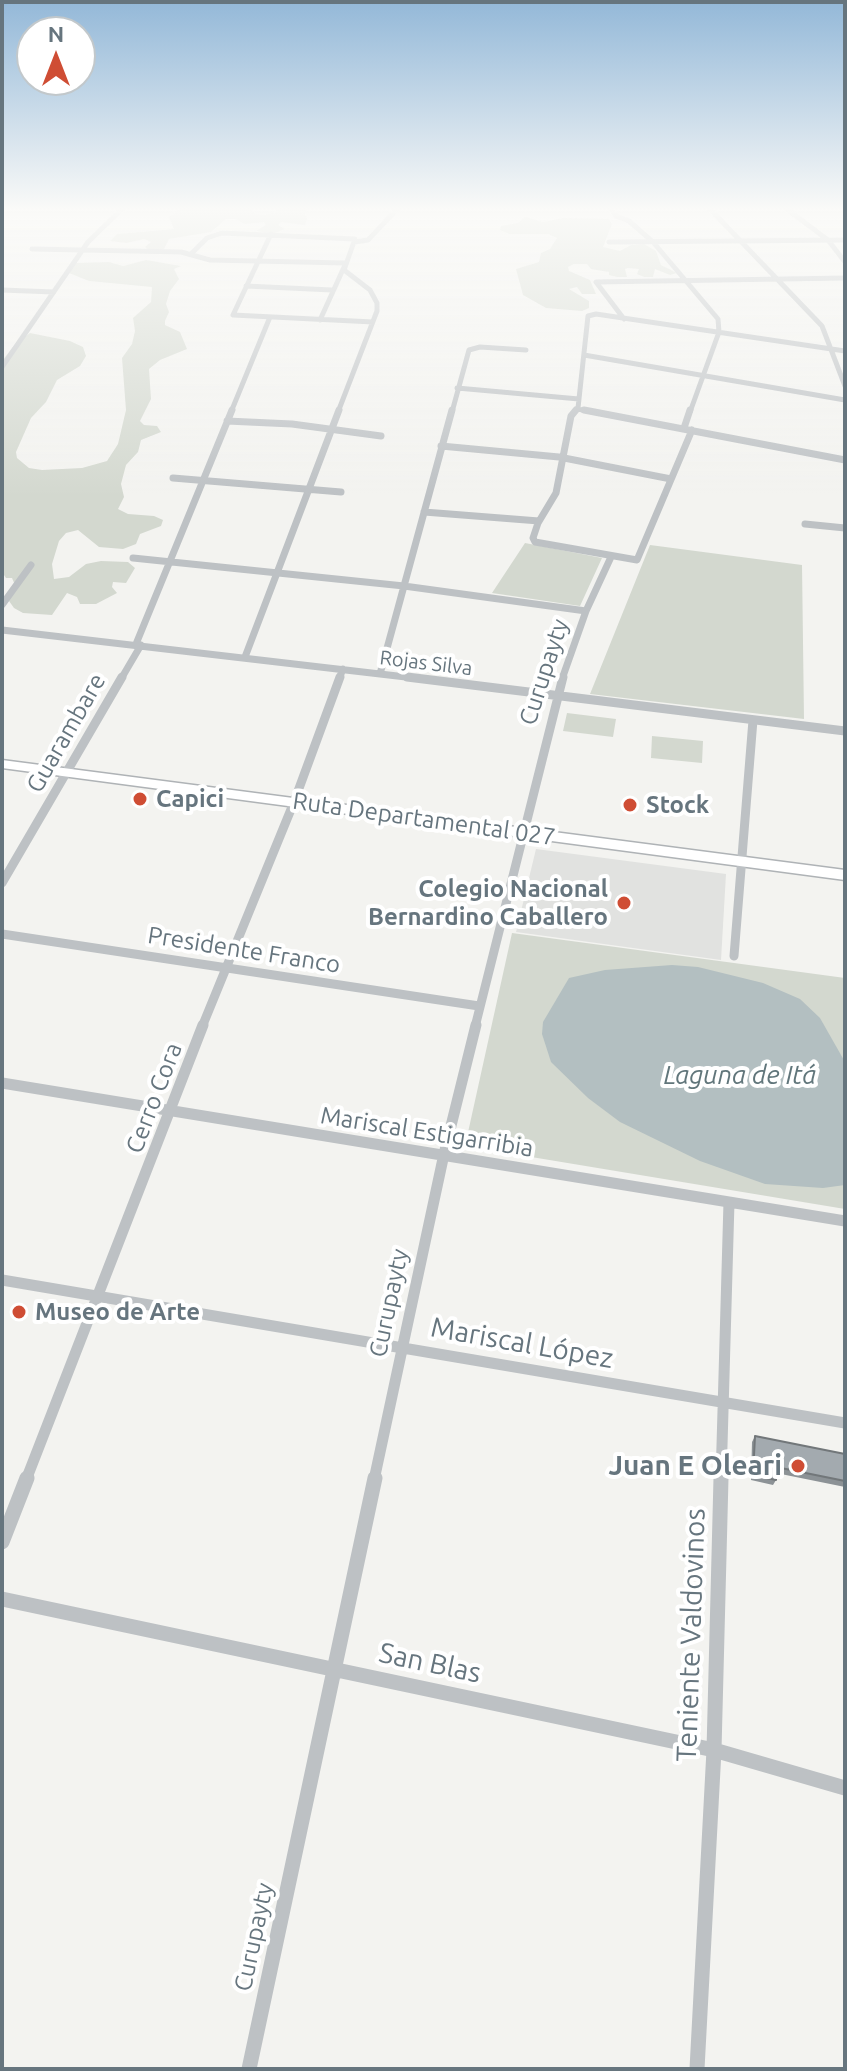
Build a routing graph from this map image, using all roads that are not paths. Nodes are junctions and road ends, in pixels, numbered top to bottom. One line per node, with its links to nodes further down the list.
1 (46, 304): 17 (street)
2 (238, 304): 8 (street)
3 (327, 304): 10 (street)
4 (376, 304): 11 (street)
5 (612, 304): 9 (street)
6 (707, 304): 12 (street)
7 (800, 304): 13 (street)
8 (270, 317): 10 (street); 24 (street, Guarambare)
9 (624, 319): 12 (street); 16 (street)
10 (320, 320): 11 (street)
11 (373, 322): 26 (street)
12 (719, 332): 13 (street); 18 (street)
13 (830, 349): 15 (street); 19 (street)
14 (526, 350): 20 (street)
15 (845, 351)
16 (584, 355): 18 (street); 21 (street)
17 (2, 367)
18 (702, 374): 22 (street); 25 (street)
19 (845, 386)
20 (457, 388): 21 (street); 28 (street)
21 (579, 399): 23 (street)
22 (845, 400)
23 (577, 409): 25 (street); 29 (street)
24 (227, 421): 26 (street); 33 (street, Guarambare)
25 (688, 429): 30 (street); 32 (street)
26 (332, 430): 27 (street); 34 (street)
27 (381, 436)
28 (441, 446): 29 (street); 36 (street)
29 (563, 457): 32 (street); 37 (street)
30 (845, 460)
31 (173, 478): 33 (street)
32 (671, 479): 40 (street)
33 (203, 480): 34 (street); 42 (street, Guarambare)
34 (308, 489): 35 (street); 44 (street)
35 (341, 492)
36 (424, 512): 37 (street); 45 (street)
37 (539, 521): 40 (street)
38 (805, 524): 39 (street)
39 (845, 528)
40 (611, 557): 47 (street, Curupayty)
41 (133, 558): 42 (street)
42 (170, 561): 44 (street); 49 (street, Guarambare)
43 (31, 565): 46 (street)
44 (276, 572): 45 (street); 50 (street)
45 (404, 586): 47 (street); 52 (street)
46 (2, 605)
47 (586, 611): 53 (street, Curupayty)
48 (2, 630): 49 (street, Rojas Silva)
49 (138, 644): 50 (street, Rojas Silva); 57 (street, Guarambare)
50 (245, 657): 51 (street, Rojas Silva)
51 (343, 669): 52 (street, Rojas Silva); 58 (street, Cerro Cora)
52 (380, 674): 53 (street, Rojas Silva)
53 (556, 696): 54 (street, Rojas Silva); 59 (street, Curupayty)
54 (753, 720): 55 (street, Rojas Silva); 60 (street)
55 (845, 731)
56 (2, 764): 57 (main road, Ruta Departamental 027)
57 (66, 772): 58 (main road, Ruta Departamental 027); 62 (street, Guarambare)
58 (294, 802): 59 (main road, Ruta Departamental 027); 65 (street, Cerro Cora)
59 (521, 832): 60 (main road, Ruta Departamental 027); 66 (street, Curupayty)
60 (742, 861): 61 (main road, Ruta Departamental 027); 64 (street)
61 (845, 875)
62 (2, 883)
63 (2, 934): 65 (street, Presidente Franco)
64 (734, 956)
65 (225, 968): 66 (street, Presidente Franco); 68 (street, Cerro Cora)
66 (479, 1006): 69 (street, Curupayty)
67 (2, 1083): 68 (street, Mariscal Estigarribia)
68 (171, 1112): 69 (street, Mariscal Estigarribia); 73 (street, Cerro Cora)
69 (444, 1154): 70 (street, Mariscal Estigarribia); 74 (street, Curupayty)
70 (729, 1202): 71 (street, Mariscal Estigarribia); 75 (street, Teniente Valdovinos)
71 (845, 1221)
72 (2, 1280): 73 (street, Mariscal López)
73 (98, 1296): 74 (street, Mariscal López); 77 (street, Cerro Cora)
74 (403, 1347): 75 (street, Mariscal López); 79 (street, Curupayty)
75 (724, 1402): 76 (street, Mariscal López); 80 (street, Teniente Valdovinos)
76 (845, 1423)
77 (2, 1542)
78 (2, 1599): 79 (street, San Blas)
79 (334, 1670): 80 (street, San Blas); 82 (street, Curupayty)
80 (714, 1750): 81 (street, San Blas); 83 (street, Teniente Valdovinos)
81 (845, 1788)
82 (249, 2069)
83 (697, 2069)

